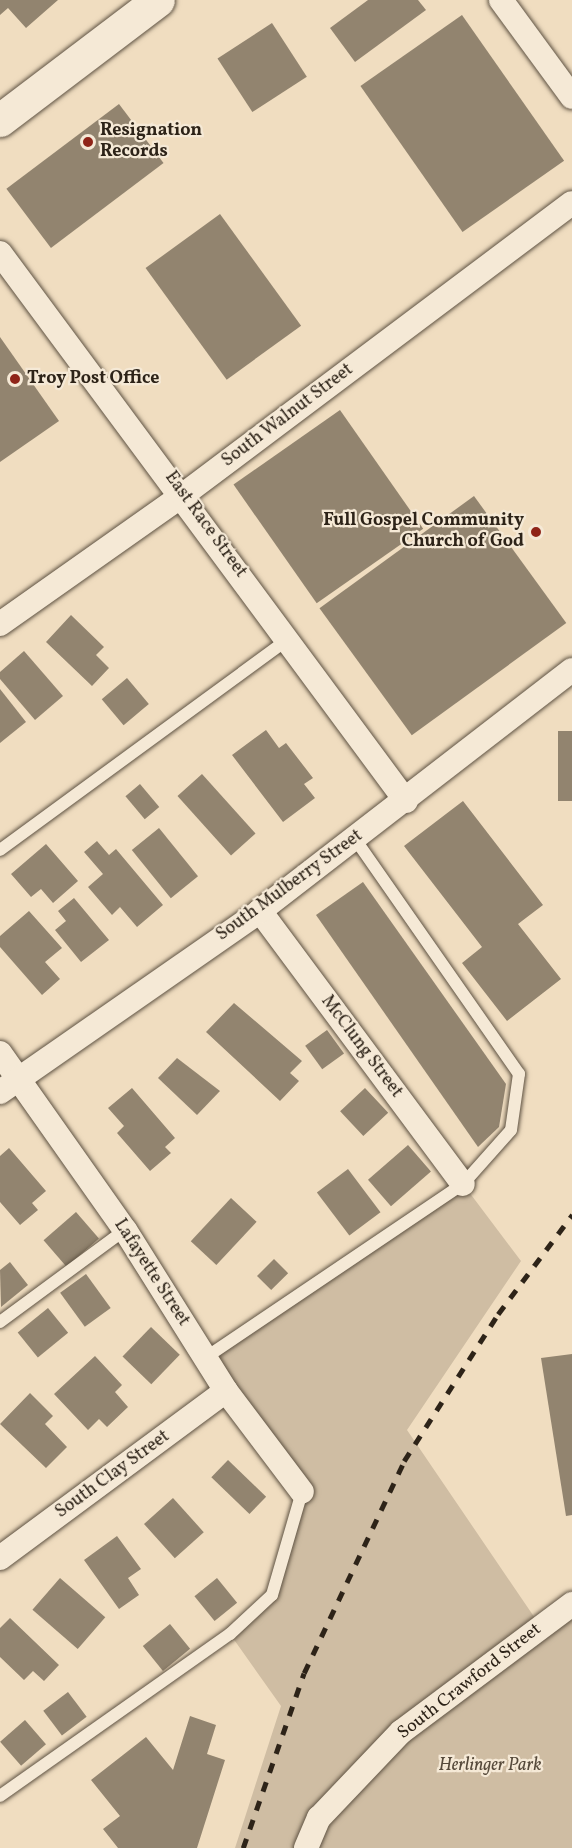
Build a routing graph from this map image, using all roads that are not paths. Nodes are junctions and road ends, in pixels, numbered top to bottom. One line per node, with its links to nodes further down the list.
1 (158, 0): 4 (main road)
2 (501, 0): 3 (street)
3 (572, 97)
4 (0, 120)
5 (572, 203): 7 (street, South Walnut Street)
6 (0, 253): 7 (street, East Race Street)
7 (183, 495): 8 (street, South Walnut Street); 9 (street, East Race Street)
8 (0, 624)
9 (288, 639): 11 (street, East Race Street); 13 (lane)
10 (572, 670): 11 (street, South Mulberry Street)
11 (406, 801): 12 (street, South Mulberry Street)
12 (355, 839): 14 (street, South Mulberry Street); 17 (lane)
13 (0, 850)
14 (260, 911): 16 (street, South Mulberry Street); 17 (street, McClung Street)
15 (0, 1053): 16 (street, Lafayette Street)
16 (9, 1085): 18 (street, Lafayette Street)
17 (463, 1184): 20 (lane)
18 (125, 1230): 19 (lane); 20 (street, Lafayette Street)
19 (0, 1322)
20 (205, 1358): 21 (street, Lafayette Street)
21 (226, 1391): 22 (street, Lafayette Street); 23 (street, South Clay Street)
22 (302, 1492): 25 (lane)
23 (0, 1558)
24 (572, 1604): 26 (street, South Crawford Street)
25 (0, 1796)
26 (306, 1848)

